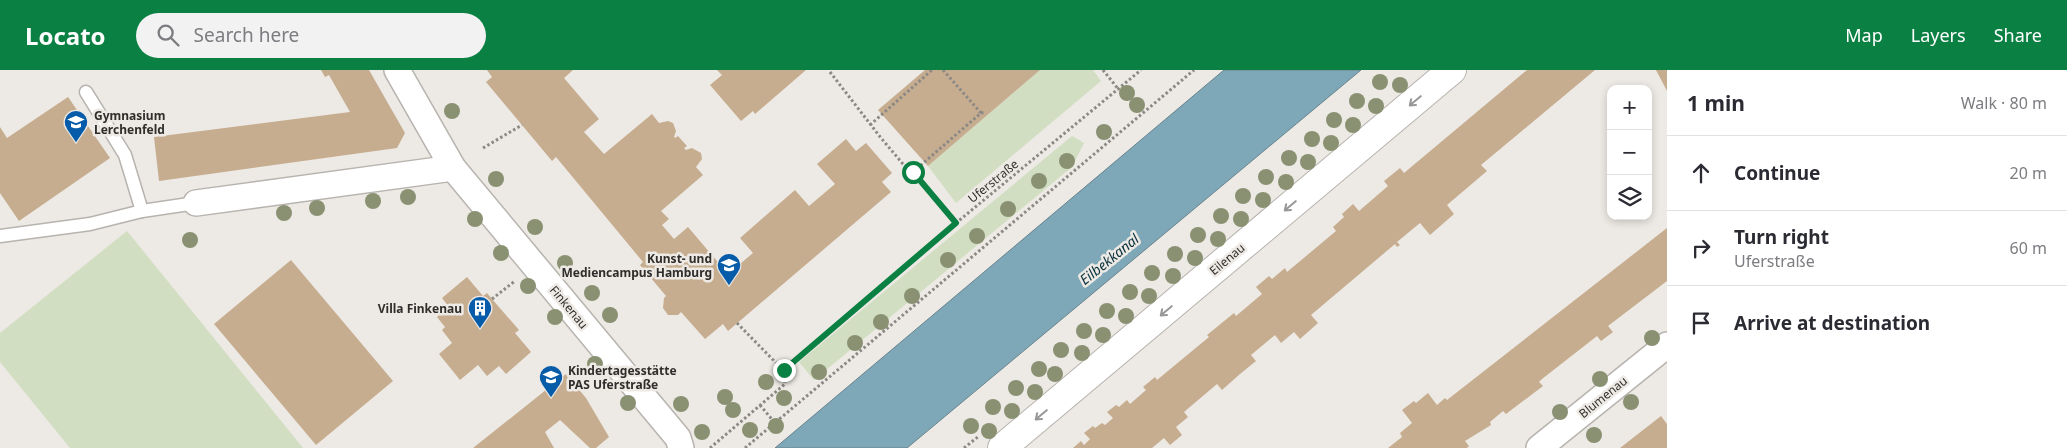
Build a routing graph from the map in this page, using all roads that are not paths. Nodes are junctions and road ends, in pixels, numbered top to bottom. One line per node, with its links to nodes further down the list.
1 (397, 70): 4 (street, Finkenau)
2 (1452, 70): 10 (street, Eilenau, one-way to 10)
3 (86, 92): 6 (lane)
4 (453, 168): 5 (street); 9 (street, Finkenau)
5 (196, 203): 6 (lane)
6 (142, 211): 7 (lane)
7 (0, 236)
8 (1667, 345): 11 (street, Blumenau)
9 (681, 448)
10 (1002, 448)
11 (1538, 448)

